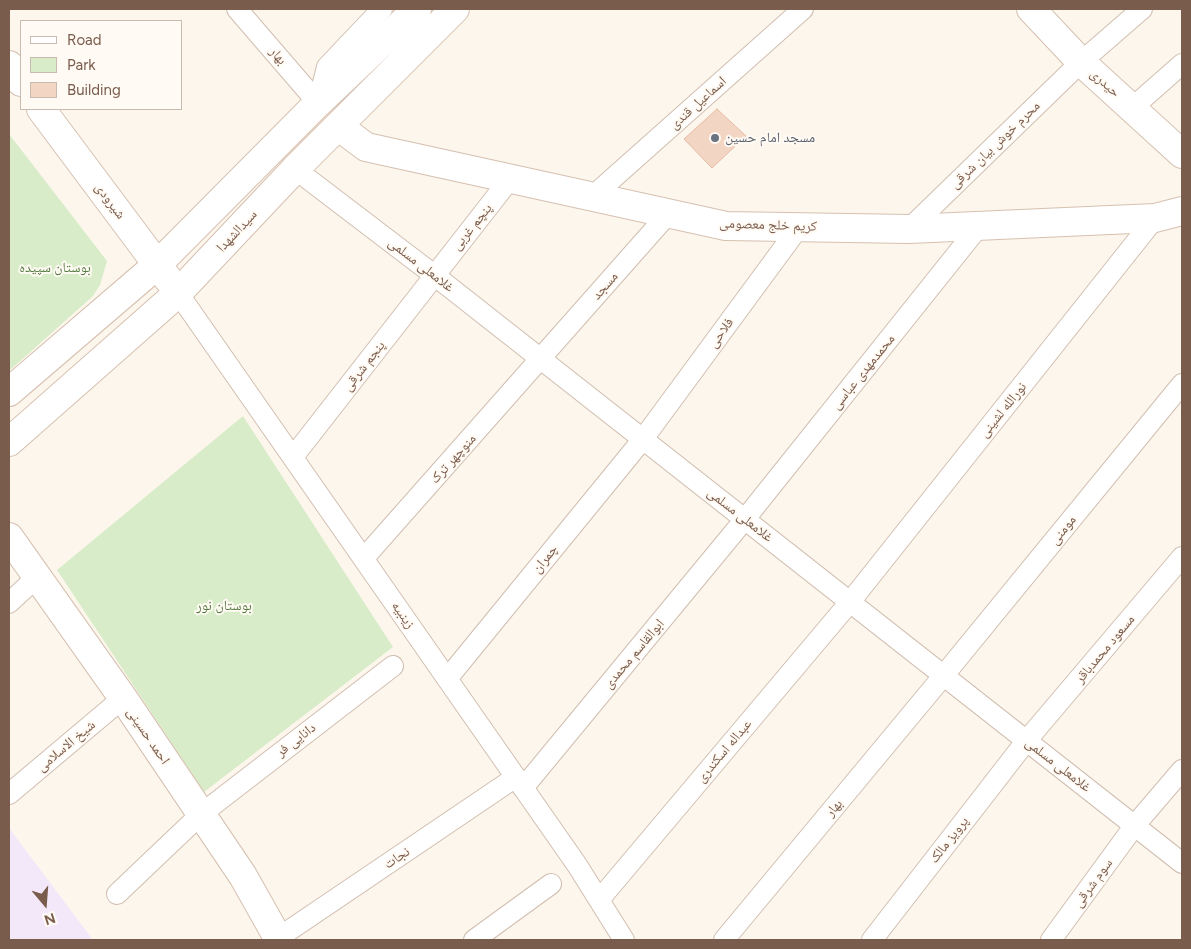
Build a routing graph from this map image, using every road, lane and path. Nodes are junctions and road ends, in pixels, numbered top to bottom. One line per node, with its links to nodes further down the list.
1 (237, 9): 12 (street, بهار)
2 (382, 9): 12 (street)
3 (417, 9): 12 (street)
4 (455, 9): 15 (street, سیدالشهدا)
5 (803, 9): 19 (street, اسماعیل قندی)
6 (1031, 9): 8 (street, حیدری)
7 (1142, 9): 8 (street, محرم خوش بیان شرقی)
8 (1081, 62): 13 (street, حیدری); 25 (street, محرم خوش بیان شرقی)
9 (1182, 64): 13 (street)
10 (9, 65): 11 (street)
11 (20, 81)
12 (318, 103): 26 (street)
13 (1132, 108): 16 (street, حیدری)
14 (42, 110): 26 (street, شیرودی)
15 (338, 126): 17 (street, سیدالشهدا); 18 (street, کریم خلج معصومی)
16 (1182, 154)
17 (295, 169): 27 (street, غلامعلی مسلمی); 28 (street, سیدالشهدا)
18 (510, 179): 19 (street, کریم خلج معصومی); 27 (street, پنچم غربی)
19 (593, 196): 21 (street, کریم خلج معصومی)
20 (1182, 211): 22 (street, کریم خلج معصومی)
21 (669, 213): 24 (street, کریم خلج معصومی); 29 (street, مسجد)
22 (1155, 218): 23 (street, کریم خلج معصومی); 40 (street, نورالله لشینی)
23 (980, 225): 25 (street, کریم خلج معصومی); 35 (street, محمدمهدی عباسی)
24 (799, 227): 25 (street, کریم خلج معصومی); 32 (street, فلاحی)
25 (909, 228)
26 (157, 264): 28 (street, شیرودی); 31 (street)
27 (434, 275): 29 (street, غلامعلی مسلمی); 34 (street, پنجم شرقی)
28 (178, 293): 33 (street, سیدالشهدا); 34 (street, زینبیه)
29 (541, 359): 32 (street, غلامعلی مسلمی); 38 (street, منوچهر ترک)
30 (1182, 384): 43 (street, مومنی)
31 (9, 392)
32 (643, 439): 35 (street, غلامعلی مسلمی); 44 (street, چمران)
33 (9, 442)
34 (293, 457): 38 (street, زینبیه)
35 (745, 519): 40 (street, غلامعلی مسلمی); 48 (street, ابوالقاسم محمدی)
36 (9, 537): 39 (street, احمد حسینی)
37 (1182, 557): 46 (street, مسعود محمدباقر)
38 (364, 558): 44 (street, زینبیه)
39 (36, 577): 41 (street); 45 (street, احمد حسینی)
40 (850, 602): 43 (street, غلامعلی مسلمی); 55 (street, عبداله اسکندری)
41 (9, 603)
42 (393, 666): 50 (street, دانایی فر)
43 (944, 675): 46 (street, غلامعلی مسلمی); 59 (street, بهار)
44 (447, 679): 48 (street, زینبیه)
45 (123, 698): 49 (street, شیخ الاسلامی); 50 (street, احمد حسینی)
46 (1027, 740): 51 (street, غلامعلی مسلمی); 60 (street, پرویز مالک)
47 (1182, 770): 51 (street, سوم شرقی)
48 (520, 783): 55 (street, زینبیه); 56 (street, نجات)
49 (9, 794)
50 (200, 815): 54 (street, دانایی فر); 56 (street, احمد حسینی)
51 (1136, 825): 52 (street, غلامعلی مسلمی); 61 (street, سوم شرقی)
52 (1182, 863)
53 (551, 884): 57 (street)
54 (117, 894)
55 (599, 900): 58 (street, زینبیه)
56 (277, 940)
57 (474, 940)
58 (624, 940)
59 (724, 940)
60 (872, 940)
61 (1051, 940)

